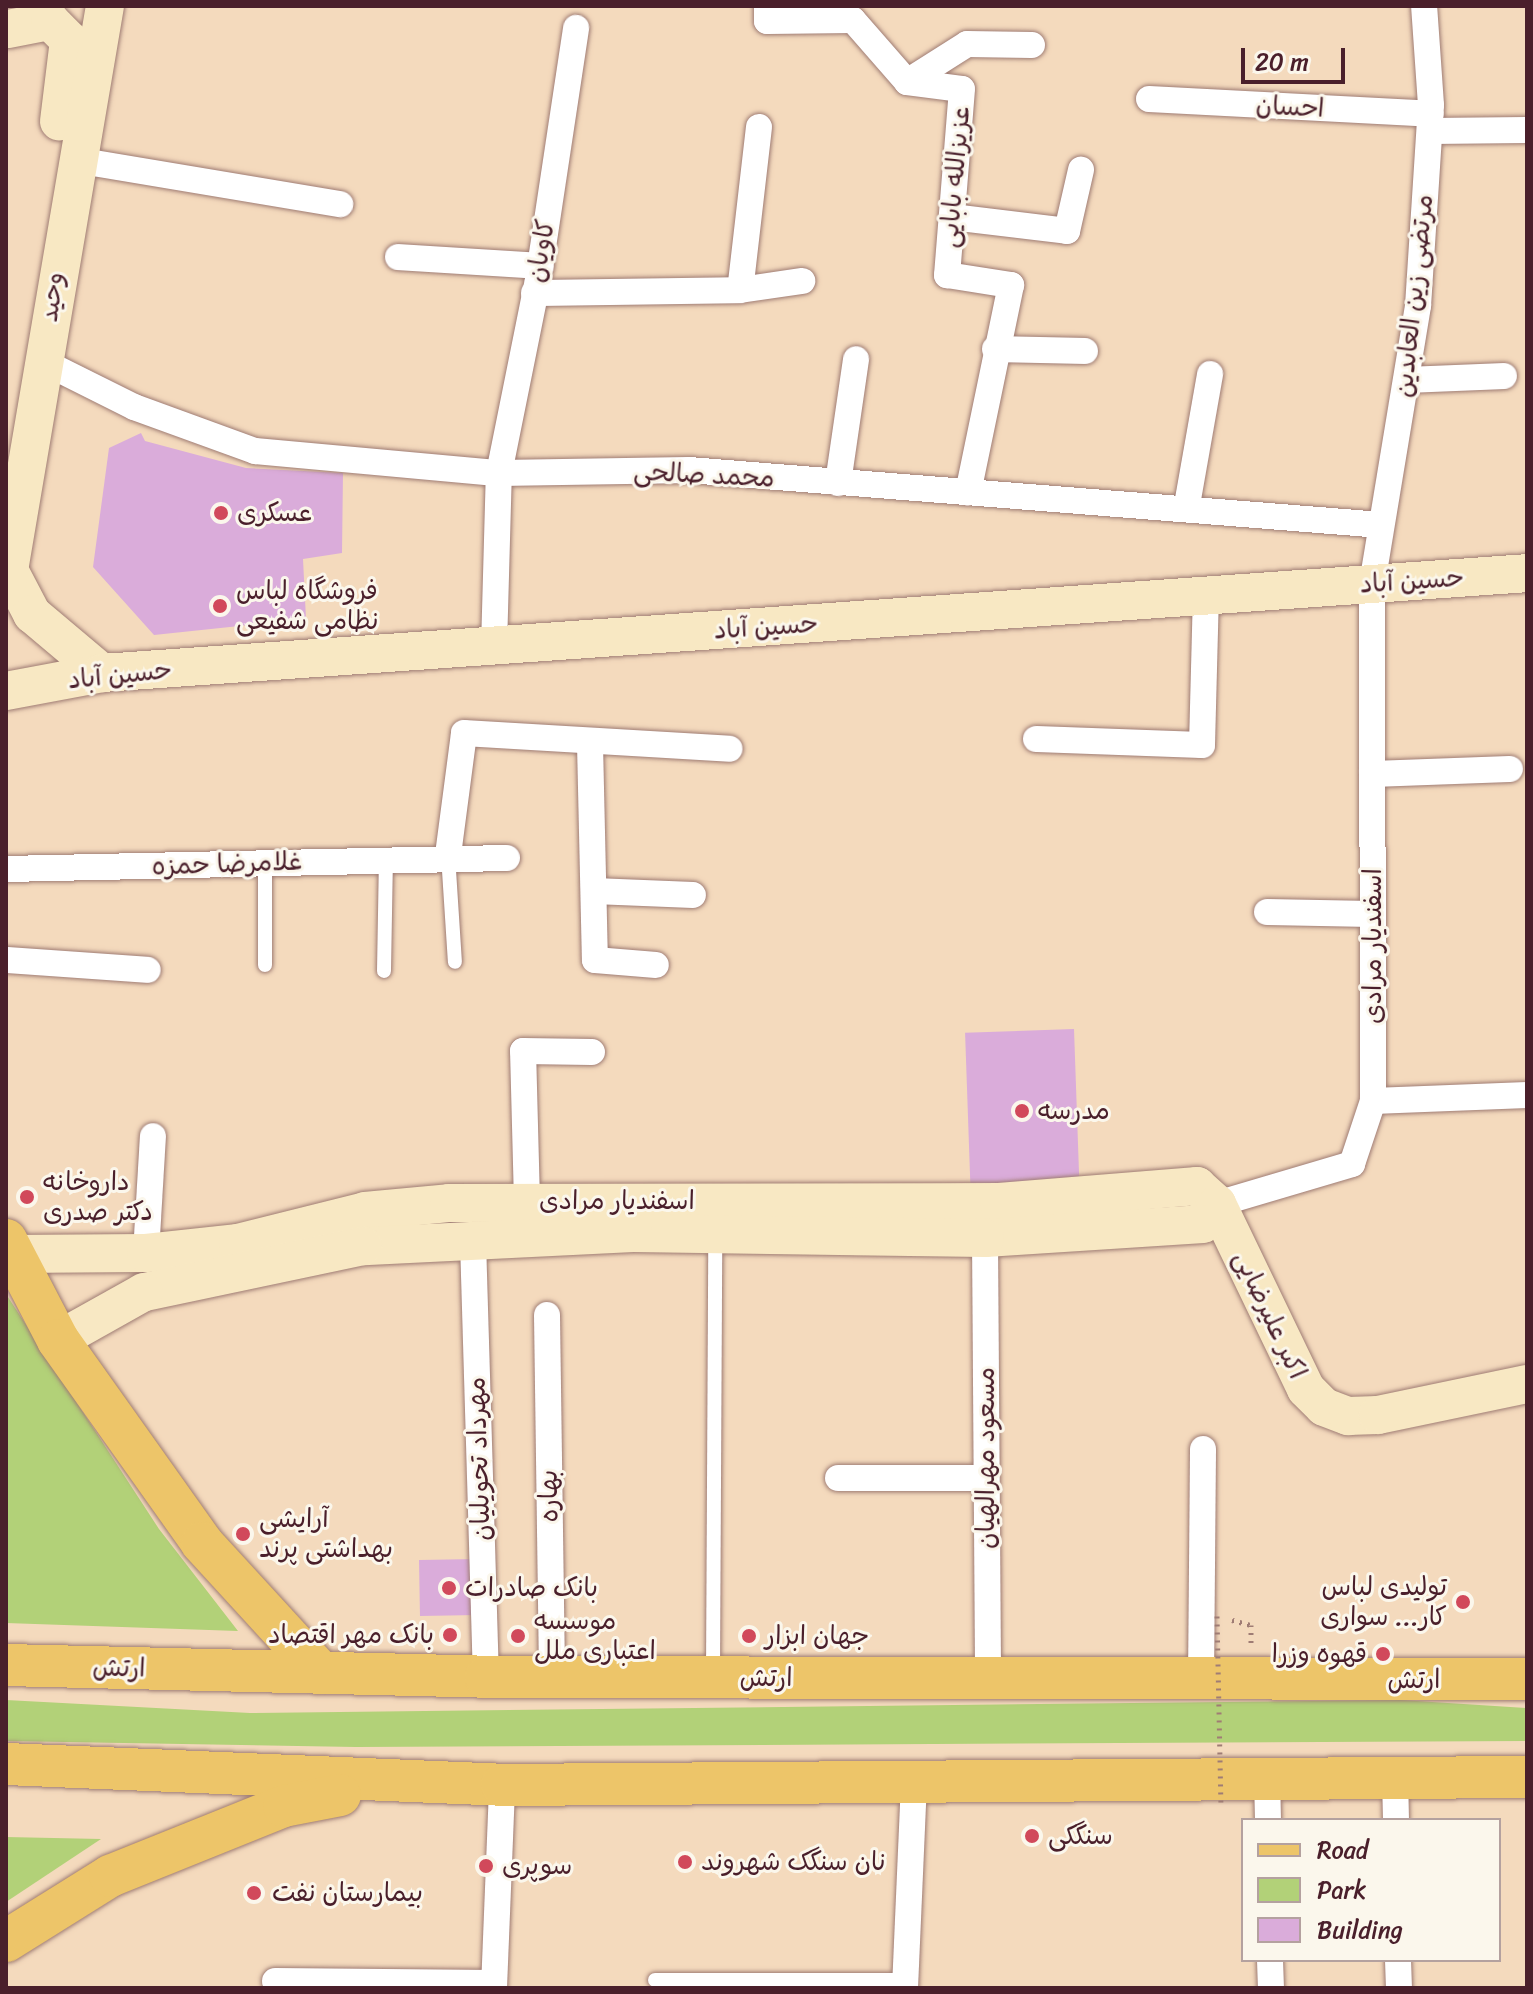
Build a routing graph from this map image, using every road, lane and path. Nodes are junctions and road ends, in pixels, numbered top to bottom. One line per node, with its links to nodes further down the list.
1 (105, 6): 12 (street, وحید)
2 (767, 6): 7 (street)
3 (1424, 6): 9 (street, مرتضی زین العابدین)
4 (9, 27): 18 (street)
5 (576, 28): 17 (street, کاویان)
6 (1032, 45): 7 (street)
7 (907, 82): 15 (street, عزیزالله بابایی)
8 (1149, 99): 9 (street, احسان)
9 (1430, 122): 11 (street, احسان); 28 (street, مرتضی زین العابدین)
10 (759, 127): 20 (street)
11 (1527, 130)
12 (76, 160): 14 (street); 18 (street, وحید)
13 (1081, 170): 15 (street)
14 (340, 204)
15 (952, 217): 22 (street, عزیزالله بابایی)
16 (398, 257): 17 (street)
17 (541, 266): 21 (street, کاویان)
18 (53, 279): 25 (street, وحید)
19 (802, 281): 20 (street)
20 (740, 290): 21 (street)
21 (534, 293): 29 (street, کاویان)
22 (995, 349): 23 (street); 31 (street, عزیزالله بابایی)
23 (1085, 351)
24 (856, 359): 30 (street)
25 (44, 362): 29 (street, محمد صالحی); 35 (street, وحید)
26 (1210, 374): 32 (street)
27 (1504, 376): 28 (street)
28 (1407, 380): 33 (street, مرتضی زین العابدین)
29 (499, 473): 30 (street, محمد صالحی); 38 (street, کاویان)
30 (838, 483): 31 (street, محمد صالحی)
31 (968, 493): 32 (street, محمد صالحی)
32 (1187, 505): 33 (street, محمد صالحی)
33 (1381, 525): 36 (street, مرتضی زین العابدین)
34 (1527, 573): 36 (street, حسین آباد)
35 (7, 579): 39 (street)
36 (1372, 584): 37 (street, حسین آباد); 45 (street, اسفندیار مرادی)
37 (1206, 595): 38 (street, حسین آباد); 41 (street)
38 (494, 647): 39 (street, حسین آباد)
39 (102, 673): 40 (street, حسین آباد)
40 (6, 691)
41 (1036, 739)
42 (590, 744): 43 (street); 46 (street); 51 (street)
43 (730, 749)
44 (1510, 769): 45 (street)
45 (1372, 774): 54 (street, اسفندیار مرادی)
46 (448, 855): 47 (street, غلامرضا حمزه); 48 (street, غلامرضا حمزه); 56 (lane)
47 (386, 858): 49 (street, غلامرضا حمزه); 60 (lane)
48 (507, 858)
49 (265, 863): 50 (street, غلامرضا حمزه); 57 (lane)
50 (6, 869)
51 (594, 891): 52 (street); 58 (street)
52 (693, 895)
53 (1267, 912): 54 (street)
54 (1372, 914): 63 (street, اسفندیار مرادی)
55 (6, 960): 59 (street)
56 (455, 962)
57 (265, 965)
58 (656, 965)
59 (148, 970)
60 (384, 971)
61 (592, 1052): 65 (street)
62 (1527, 1095): 63 (street)
63 (1373, 1101): 66 (street, اسفندیار مرادی)
64 (153, 1136): 71 (street)
65 (527, 1202): 66 (street, اسفندیار مرادی); 71 (street, اسفندیار مرادی)
66 (1217, 1204): 68 (street, اسفندیار مرادی); 74 (street, اکبر علیرضایی)
67 (715, 1235): 68 (street, اسفندیار مرادی); 69 (street, اسفندیار مرادی); 83 (lane)
68 (985, 1238): 77 (street, مسعود مهرالهیان)
69 (473, 1241): 73 (street, اسفندیار مرادی); 81 (street, مهرداد تحویلیان)
70 (9, 1247): 71 (street, اسفندیار مرادی); 73 (main road)
71 (146, 1253)
72 (547, 1315): 82 (street, بهاره)
73 (58, 1340): 80 (main road)
74 (1527, 1384)
75 (1203, 1449): 86 (street)
76 (838, 1478): 77 (street)
77 (986, 1478): 84 (street, مسعود مهرالهیان)
78 (1217, 1616): 94 (path, bridge)
79 (6, 1665): 80 (main road, ارتش)
80 (321, 1673): 81 (main road, ارتش)
81 (486, 1677): 82 (main road, ارتش)
82 (552, 1677): 83 (main road, ارتش)
83 (713, 1678): 84 (main road, ارتش)
84 (988, 1678): 86 (main road, ارتش)
85 (1527, 1679): 86 (main road, ارتش)
86 (1201, 1680)
87 (6, 1764): 92 (main road)
88 (1267, 1776): 89 (main road); 91 (main road); 95 (street)
89 (1395, 1776): 90 (main road); 96 (street)
90 (1527, 1777)
91 (914, 1779): 93 (main road); 102 (street)
92 (409, 1782): 93 (main road); 97 (main road)
93 (502, 1785): 103 (street)
94 (1221, 1802)
95 (1268, 1818)
96 (1396, 1818)
97 (6, 1941)
98 (1270, 1962): 104 (street)
99 (1398, 1962): 105 (street)
100 (655, 1980): 102 (lane)
101 (275, 1981): 103 (street)
102 (906, 1984)
103 (494, 1986)
104 (1271, 1988)
105 (1399, 1988)

